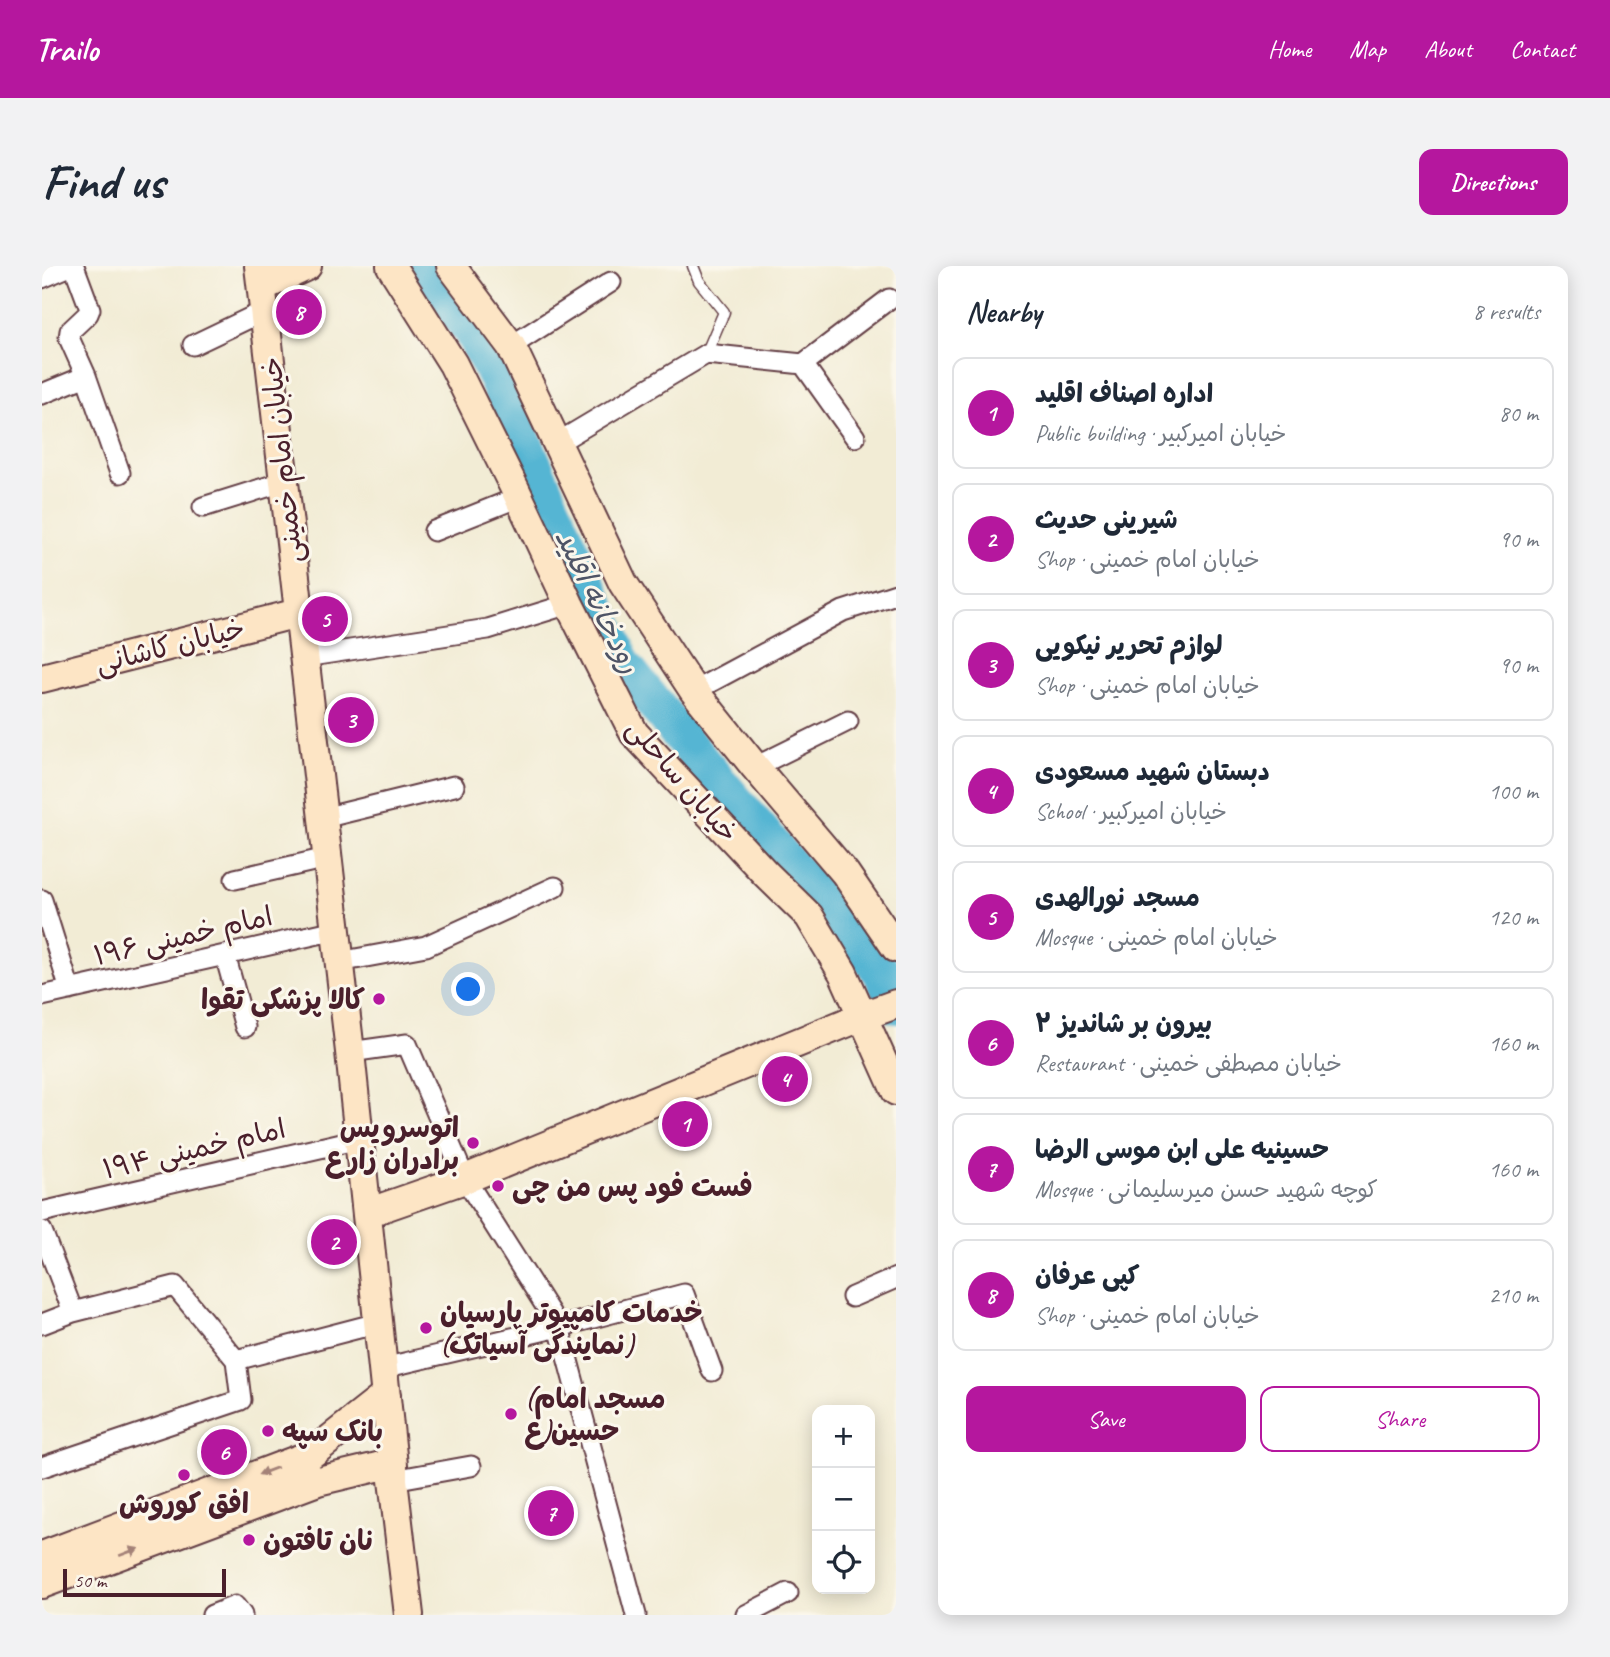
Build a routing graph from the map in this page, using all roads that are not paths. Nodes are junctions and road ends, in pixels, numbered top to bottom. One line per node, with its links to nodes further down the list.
1 (72, 266): 6 (street); 14 (street)
2 (307, 266): 8 (street)
3 (391, 266): 20 (street, خیابان ساحلی)
4 (451, 266): 11 (street)
5 (694, 266): 12 (lane)
6 (42, 278)
7 (611, 282): 11 (street)
8 (262, 288): 10 (street); 19 (street, خیابان امام خمینی)
9 (889, 299): 13 (street)
10 (193, 345)
11 (511, 346): 17 (street)
12 (706, 354): 13 (street); 17 (street)
13 (803, 364): 16 (street)
14 (86, 376): 15 (street); 18 (street)
15 (42, 394)
16 (855, 437)
17 (557, 443): 28 (street)
18 (120, 473)
19 (283, 482): 21 (street); 25 (street, خیابان امام خمینی)
20 (519, 497): 22 (street); 24 (street, خیابان ساحلی)
21 (203, 507)
22 (434, 531)
23 (896, 594): 28 (street)
24 (569, 604): 26 (street); 44 (street, خیابان ساحلی)
25 (298, 613): 26 (street, خیابان امام خمینی); 27 (street, خیابان کاشانی)
26 (304, 657): 32 (street, خیابان امام خمینی)
27 (42, 677)
28 (694, 691): 30 (street)
29 (848, 721): 30 (street)
30 (755, 767): 38 (street)
31 (454, 786): 32 (street)
32 (323, 818): 33 (street, خیابان امام خمینی)
33 (327, 858): 34 (street); 37 (street, خیابان امام خمینی)
34 (235, 879)
35 (555, 887): 40 (street)
36 (42, 900): 41 (street)
37 (336, 930): 39 (street, امام خمینی ۱۹۶); 40 (street, خیابان امام خمینی)
38 (896, 948)
39 (225, 955): 41 (street, امام خمینی ۱۹۶); 45 (street)
40 (340, 962): 46 (street, خیابان امام خمینی)
41 (70, 989): 42 (street, امام خمینی ۱۹۶)
42 (42, 996)
43 (896, 1004): 44 (street)
44 (865, 1016): 47 (street, خیابان ساحلی); 49 (street)
45 (245, 1027)
46 (350, 1052): 48 (street, خیابان امام خمینی); 49 (street)
47 (896, 1091)
48 (359, 1139): 50 (street, امام خمینی ۱۹۴); 51 (street, خیابان امام خمینی)
49 (465, 1179): 51 (street); 58 (street)
50 (42, 1212)
51 (367, 1213): 56 (street, خیابان امام خمینی)
52 (42, 1231): 55 (street)
53 (896, 1278): 54 (street)
54 (852, 1297)
55 (73, 1312): 57 (street); 59 (street)
56 (378, 1323): 59 (street); 61 (street, خیابان امام خمینی)
57 (42, 1324)
58 (559, 1327): 60 (street); 61 (street); 72 (street)
59 (236, 1360): 63 (street)
60 (712, 1371)
61 (384, 1382): 64 (street); 65 (street, خیابان امام خمینی)
62 (471, 1466): 65 (street)
63 (42, 1467)
64 (314, 1468): 65 (street); 66 (street, one-way to 66); 67 (street, one-way to 64)
65 (393, 1473): 71 (street, خیابان امام خمینی)
66 (42, 1556)
67 (42, 1584)
68 (788, 1593): 73 (street)
69 (212, 1615): 70 (street)
70 (242, 1615)
71 (409, 1615)
72 (636, 1615)
73 (746, 1615)

